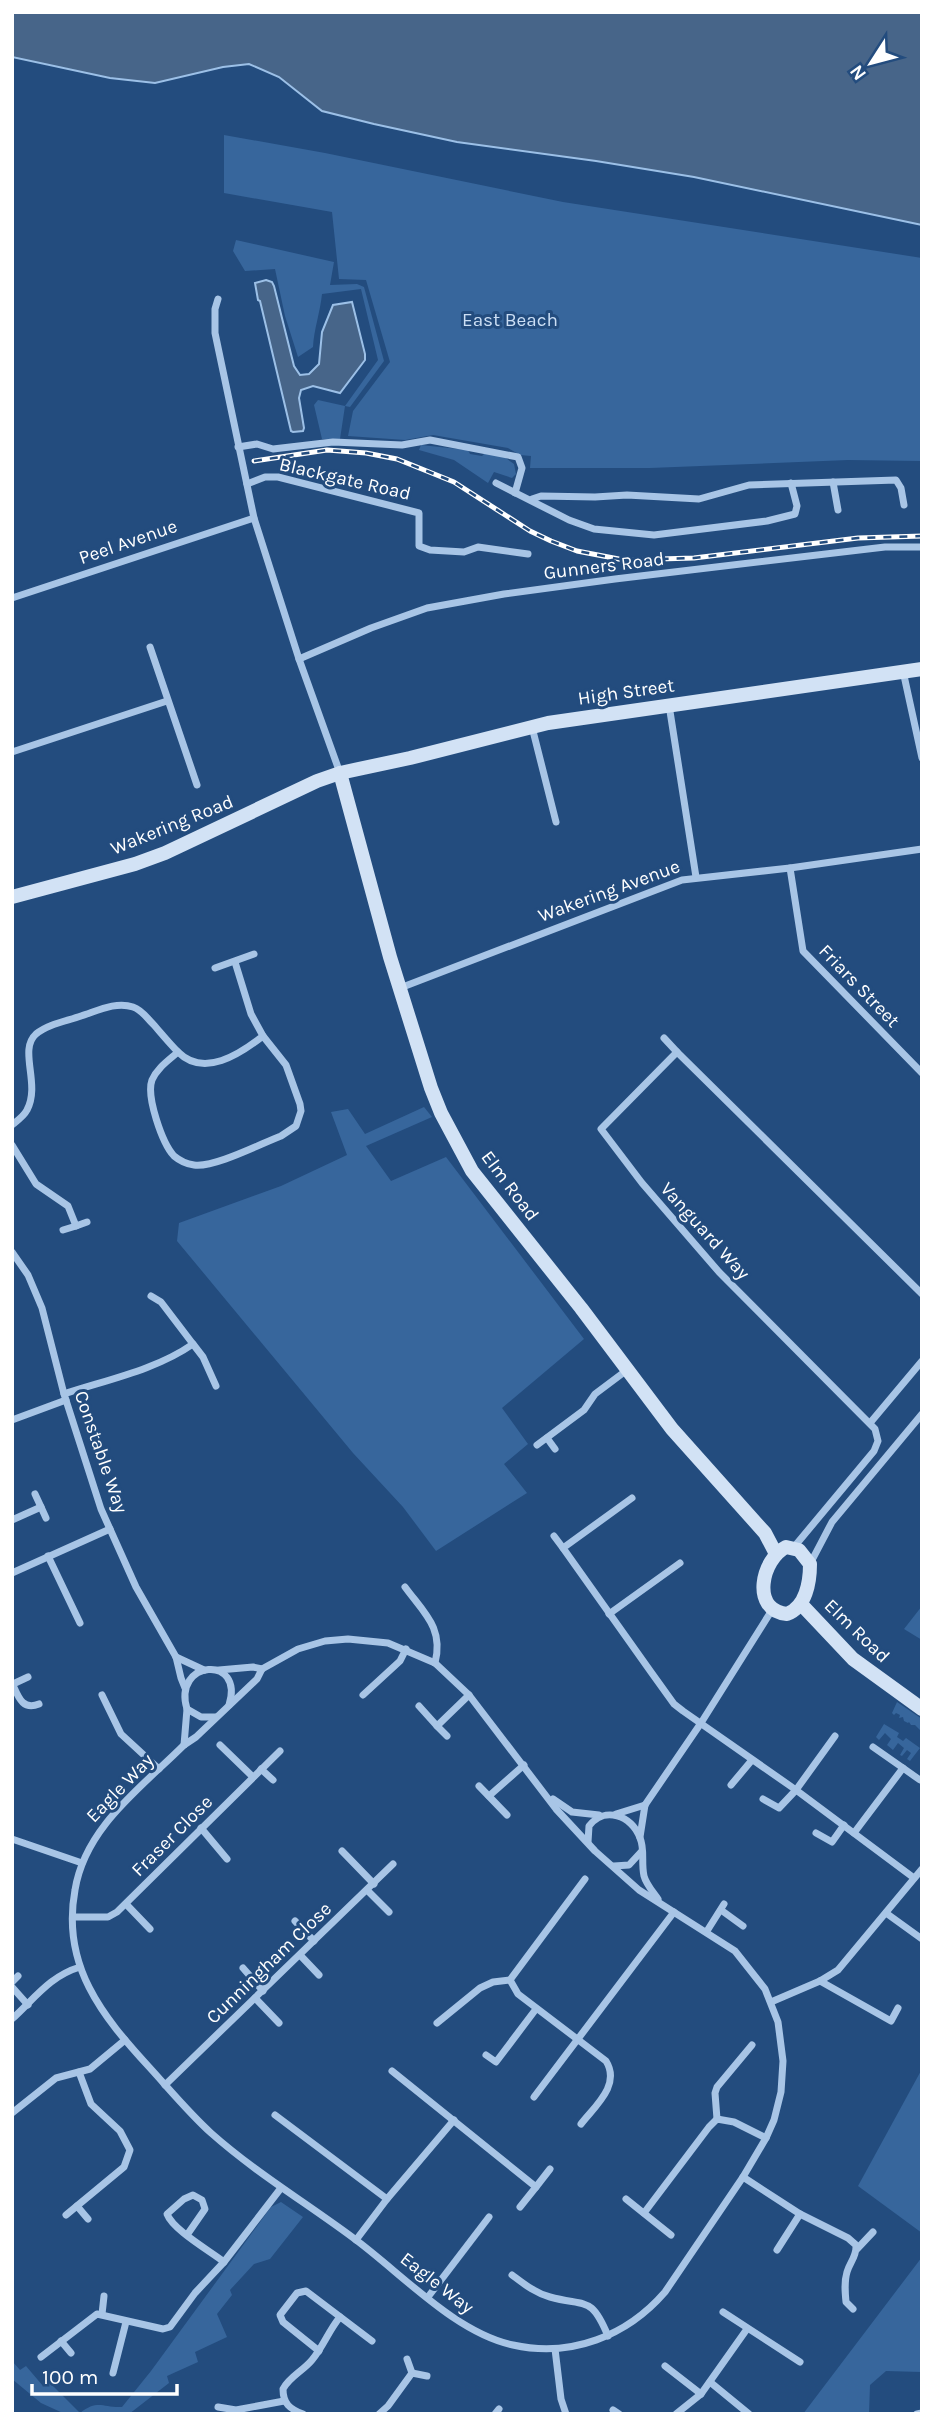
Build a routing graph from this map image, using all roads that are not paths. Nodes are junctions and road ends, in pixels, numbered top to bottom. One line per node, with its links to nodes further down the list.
1 (218, 299): 2 (street)
2 (238, 447): 6 (street); 7 (street)
3 (496, 482): 7 (street)
4 (833, 482): 5 (street); 9 (street); 10 (street)
5 (791, 483): 8 (street); 8 (street)
6 (247, 484): 11 (street); 13 (street, Blackgate Road)
7 (515, 493): 8 (street)
8 (532, 499)
9 (904, 505)
10 (838, 510)
11 (254, 518): 14 (street, Peel Avenue); 16 (street)
12 (922, 547): 16 (street, Gunners Road)
13 (528, 554)
14 (12, 598)
15 (150, 647): 19 (street)
16 (299, 659): 24 (street)
17 (922, 669): 18 (street, High Street)
18 (903, 671): 20 (street, High Street); 23 (street)
19 (167, 701): 22 (street); 25 (street)
20 (669, 705): 21 (street, High Street); 29 (street)
21 (531, 726): 24 (street, High Street); 26 (street)
22 (12, 752)
23 (922, 758)
24 (340, 773): 30 (street, Wakering Road); 34 (street, Elm Road)
25 (197, 785)
26 (556, 822)
27 (922, 849): 28 (street, Wakering Avenue)
28 (790, 868): 29 (street, Wakering Avenue); 39 (street, Friars Street)
29 (696, 877): 34 (street, Wakering Avenue)
30 (12, 897)
31 (254, 954): 32 (street)
32 (235, 962): 33 (street); 35 (street)
33 (215, 968)
34 (400, 989): 50 (street, Elm Road)
35 (263, 1036): 37 (street); 37 (street)
36 (664, 1038): 38 (street)
37 (178, 1052): 40 (street)
38 (677, 1052): 46 (street); 55 (street, Vanguard Way)
39 (922, 1073)
40 (12, 1125)
41 (12, 1145): 43 (street)
42 (87, 1222): 43 (street)
43 (76, 1226): 44 (street)
44 (63, 1230)
45 (12, 1252): 52 (street, Constable Way)
46 (922, 1294)
47 (151, 1296): 48 (street)
48 (192, 1344): 51 (street); 52 (street)
49 (922, 1361): 55 (street)
50 (627, 1370): 56 (street); 70 (street, Elm Road)
51 (216, 1386)
52 (65, 1397): 54 (street); 66 (street, Constable Way)
53 (922, 1414): 60 (street)
54 (12, 1420)
55 (870, 1423): 59 (street)
56 (547, 1438): 57 (street); 58 (street)
57 (537, 1445)
58 (555, 1449)
59 (862, 1465): 60 (street); 68 (street)
60 (872, 1475): 73 (street)
61 (36, 1494): 63 (street)
62 (632, 1498): 69 (street)
63 (41, 1507): 64 (street); 65 (street)
64 (46, 1518)
65 (12, 1520)
66 (110, 1529): 71 (street); 81 (street, Constable Way)
67 (554, 1536): 69 (street)
68 (794, 1547): 70 (street); 73 (street)
69 (563, 1548): 78 (street)
70 (776, 1554): 77 (street)
71 (48, 1556): 74 (street); 79 (street)
72 (680, 1563): 78 (street)
73 (810, 1564): 76 (street)
74 (12, 1573)
75 (405, 1587): 82 (street)
76 (801, 1604): 77 (street); 96 (street, Elm Road)
77 (772, 1610): 98 (street)
78 (609, 1614): 98 (street)
79 (80, 1623)
80 (406, 1649): 82 (street); 83 (street); 90 (street)
81 (176, 1657): 84 (street); 88 (street, Constable Way)
82 (435, 1663): 91 (street)
83 (262, 1669): 85 (street); 93 (street)
84 (204, 1670): 85 (street); 88 (street)
85 (219, 1670): 93 (street)
86 (28, 1677): 87 (street)
87 (13, 1684): 92 (street)
88 (185, 1688): 95 (street)
89 (102, 1695): 109 (street)
90 (363, 1695)
91 (469, 1695): 99 (street); 107 (street)
92 (40, 1704)
93 (229, 1706): 97 (street)
94 (419, 1706): 99 (street)
95 (187, 1709): 97 (street); 102 (street)
96 (922, 1709)
97 (216, 1717): 102 (street, Eagle Way)
98 (701, 1723): 106 (street); 120 (street)
99 (437, 1726): 100 (street)
100 (447, 1736)
101 (835, 1736): 117 (street)
102 (184, 1745): 109 (street, Eagle Way)
103 (220, 1745): 111 (street)
104 (873, 1747): 108 (street)
105 (280, 1751): 110 (street, Fraser Close)
106 (752, 1760): 114 (street); 117 (street)
107 (524, 1765): 116 (street); 118 (street)
108 (903, 1768): 113 (street); 127 (street)
109 (159, 1769): 134 (street, Eagle Way)
110 (261, 1769): 111 (street, Fraser Close); 112 (street)
111 (253, 1777): 125 (street, Fraser Close)
112 (273, 1780)
113 (920, 1780)
114 (731, 1785)
115 (479, 1786): 118 (street)
116 (543, 1790): 123 (street); 130 (street)
117 (796, 1790): 119 (street); 124 (street)
118 (489, 1796): 122 (street)
119 (763, 1799)
120 (645, 1805): 121 (street); 128 (street)
121 (615, 1814): 123 (street); 128 (street)
122 (507, 1815)
123 (600, 1816): 130 (street)
124 (844, 1825): 126 (street); 127 (street)
125 (201, 1828): 133 (street); 142 (street, Fraser Close)
126 (816, 1833)
127 (855, 1833): 138 (street)
128 (640, 1837): 132 (street)
129 (13, 1840): 134 (street)
130 (588, 1842): 136 (street)
131 (342, 1851): 140 (street)
132 (641, 1851): 136 (street); 141 (street, Eagle Way)
133 (227, 1859)
134 (82, 1863): 146 (street, Eagle Way)
135 (393, 1864): 140 (street, Cunningham Close)
136 (614, 1866): 141 (street, Eagle Way)
137 (922, 1869): 138 (street)
138 (914, 1878): 145 (street)
139 (585, 1880): 158 (street)
140 (371, 1887): 143 (street); 152 (street, Cunningham Close)
141 (660, 1902): 144 (street, Eagle Way)
142 (125, 1904): 146 (street, Fraser Close); 149 (street)
143 (389, 1912)
144 (674, 1912): 150 (street, Eagle Way); 170 (street)
145 (886, 1913): 151 (street); 159 (street)
146 (73, 1917): 154 (street, Eagle Way)
147 (295, 1921): 152 (street)
148 (743, 1926): 150 (street)
149 (150, 1929)
150 (707, 1931): 163 (street, Eagle Way)
151 (922, 1939)
152 (314, 1941): 153 (street, Cunningham Close)
153 (300, 1955): 156 (street); 161 (street, Cunningham Close)
154 (80, 1967): 164 (street); 171 (street, Eagle Way)
155 (243, 1968): 161 (street)
156 (318, 1975)
157 (18, 1976): 160 (street)
158 (510, 1980): 166 (street); 169 (street)
159 (820, 1981): 163 (street); 165 (street)
160 (12, 1985): 164 (street)
161 (263, 1991): 162 (street, Cunningham Close)
162 (256, 1998): 168 (street); 176 (street, Cunningham Close)
163 (771, 2002): 183 (street, Eagle Way)
164 (27, 2005): 167 (street)
165 (898, 2008)
166 (536, 2009): 170 (street); 173 (street)
167 (12, 2019)
168 (279, 2023)
169 (438, 2023)
170 (578, 2039): 177 (street); 182 (street)
171 (125, 2040): 175 (street); 176 (street, Eagle Way)
172 (752, 2045): 180 (street)
173 (486, 2055)
174 (392, 2071): 181 (street)
175 (79, 2072): 178 (street); 190 (street)
176 (165, 2085): 187 (street, Eagle Way)
177 (534, 2097)
178 (12, 2113)
179 (275, 2115): 188 (street)
180 (717, 2119): 183 (street); 192 (street)
181 (454, 2120): 186 (street); 188 (street)
182 (581, 2124)
183 (766, 2138): 185 (street, Eagle Way)
184 (550, 2169): 186 (street)
185 (743, 2177): 193 (street); 215 (street, Eagle Way)
186 (536, 2187): 191 (street)
187 (281, 2188): 200 (street, Eagle Way); 203 (street)
188 (387, 2199): 200 (street)
189 (626, 2199): 192 (street)
190 (77, 2206): 194 (street); 196 (street)
191 (520, 2207)
192 (644, 2213): 199 (street)
193 (800, 2214): 201 (street); 202 (street)
194 (66, 2215)
195 (489, 2217): 206 (street)
196 (88, 2220)
197 (873, 2232): 201 (street)
198 (187, 2235): 198 (street); 203 (street)
199 (671, 2235)
200 (356, 2240): 206 (street, Eagle Way)
201 (857, 2249): 208 (street)
202 (777, 2250)
203 (224, 2262): 213 (street)
204 (512, 2275): 215 (street)
205 (104, 2296): 211 (street)
206 (428, 2297): 218 (street, Eagle Way)
207 (836, 2300): 208 (street)
208 (846, 2302): 209 (street)
209 (853, 2309)
210 (723, 2312): 214 (street)
211 (102, 2314): 213 (street); 216 (street)
212 (340, 2316): 217 (street); 219 (street); 219 (street)
213 (126, 2322): 225 (street)
214 (747, 2329): 223 (street); 228 (street)
215 (608, 2336): 218 (street, Eagle Way)
216 (61, 2341): 220 (street); 221 (street)
217 (372, 2341)
218 (555, 2349): 234 (street)
219 (319, 2351): 230 (street)
220 (71, 2353)
221 (41, 2357)
222 (407, 2360): 226 (street)
223 (800, 2362)
224 (665, 2366): 229 (street)
225 (113, 2373)
226 (412, 2374): 227 (street); 233 (street)
227 (427, 2376)
228 (710, 2382): 229 (street); 236 (street)
229 (701, 2394): 235 (street)
230 (284, 2401): 231 (street); 232 (street)
231 (218, 2407)
232 (303, 2414)
233 (379, 2414)
234 (566, 2414)
235 (676, 2414)
236 (749, 2414)

